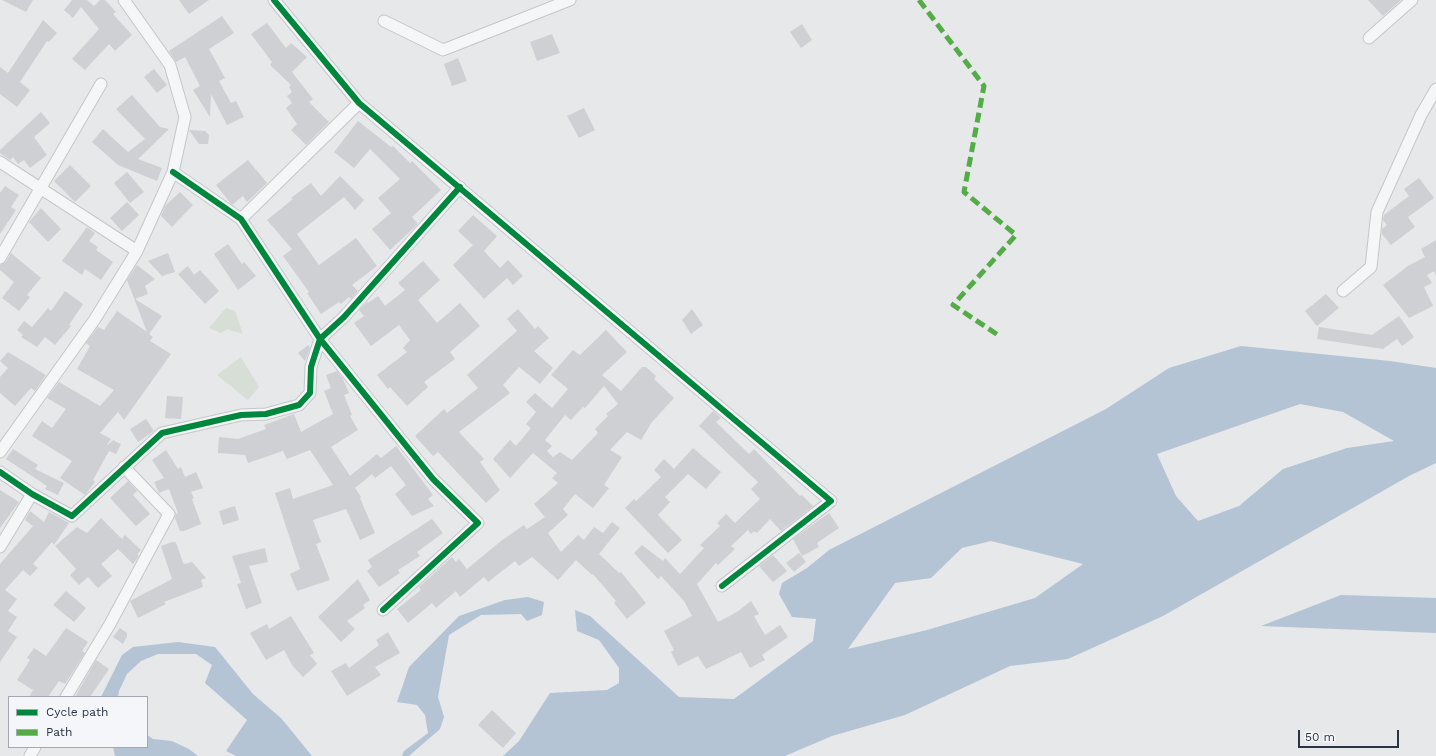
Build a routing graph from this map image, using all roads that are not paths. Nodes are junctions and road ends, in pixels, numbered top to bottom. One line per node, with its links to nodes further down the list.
1 (124, 0): 11 (street)
2 (274, 0): 9 (street)
3 (570, 0): 5 (street)
4 (1412, 0): 6 (street)
5 (384, 21)
6 (1369, 38)
7 (101, 84): 13 (street)
8 (1436, 89): 17 (street)
9 (359, 103): 12 (street); 14 (street)
10 (0, 162): 13 (street)
11 (173, 172): 14 (street); 15 (street)
12 (460, 187): 18 (street); 24 (street)
13 (42, 188): 15 (street); 16 (street)
14 (241, 219): 18 (street)
15 (137, 251): 19 (street)
16 (0, 258)
17 (1343, 291)
18 (320, 339): 20 (street); 25 (street)
19 (0, 452)
20 (124, 467): 22 (street); 26 (street)
21 (0, 472): 22 (street)
22 (32, 494): 23 (street)
23 (0, 546)
24 (722, 586)
25 (383, 610)
26 (67, 696)

